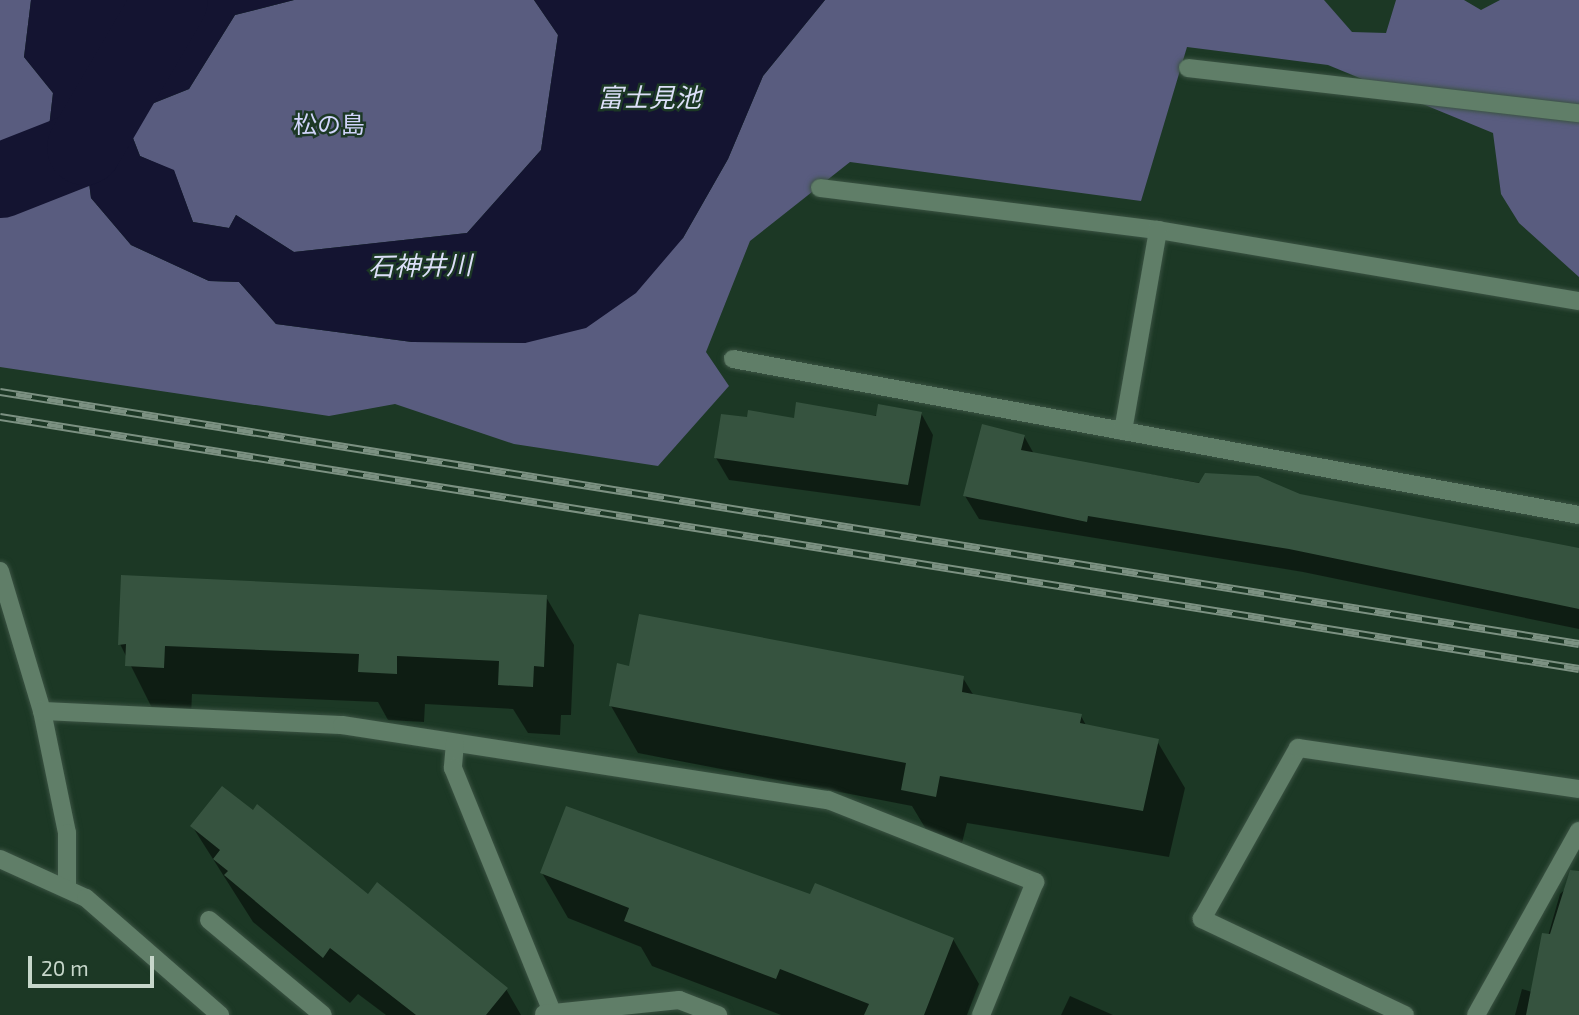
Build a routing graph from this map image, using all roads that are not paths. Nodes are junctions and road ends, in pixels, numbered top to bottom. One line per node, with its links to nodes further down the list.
1 (1188, 68): 2 (street)
2 (1579, 113)
3 (820, 188): 4 (street)
4 (1158, 230): 5 (street); 7 (street)
5 (1579, 301)
6 (733, 359): 7 (street)
7 (1123, 431): 8 (street)
8 (1579, 515)
9 (0, 571): 10 (street)
10 (42, 711): 11 (street); 15 (street)
11 (455, 743): 18 (street); 21 (street)
12 (1579, 789): 22 (street)
13 (1579, 831): 23 (street)
14 (0, 859): 15 (street)
15 (67, 886): 17 (street)
16 (209, 920): 19 (street)
17 (217, 1014)
18 (546, 1014): 20 (street)
19 (323, 1015)
20 (718, 1015)
21 (981, 1015)
22 (1405, 1015)
23 (1476, 1015)

